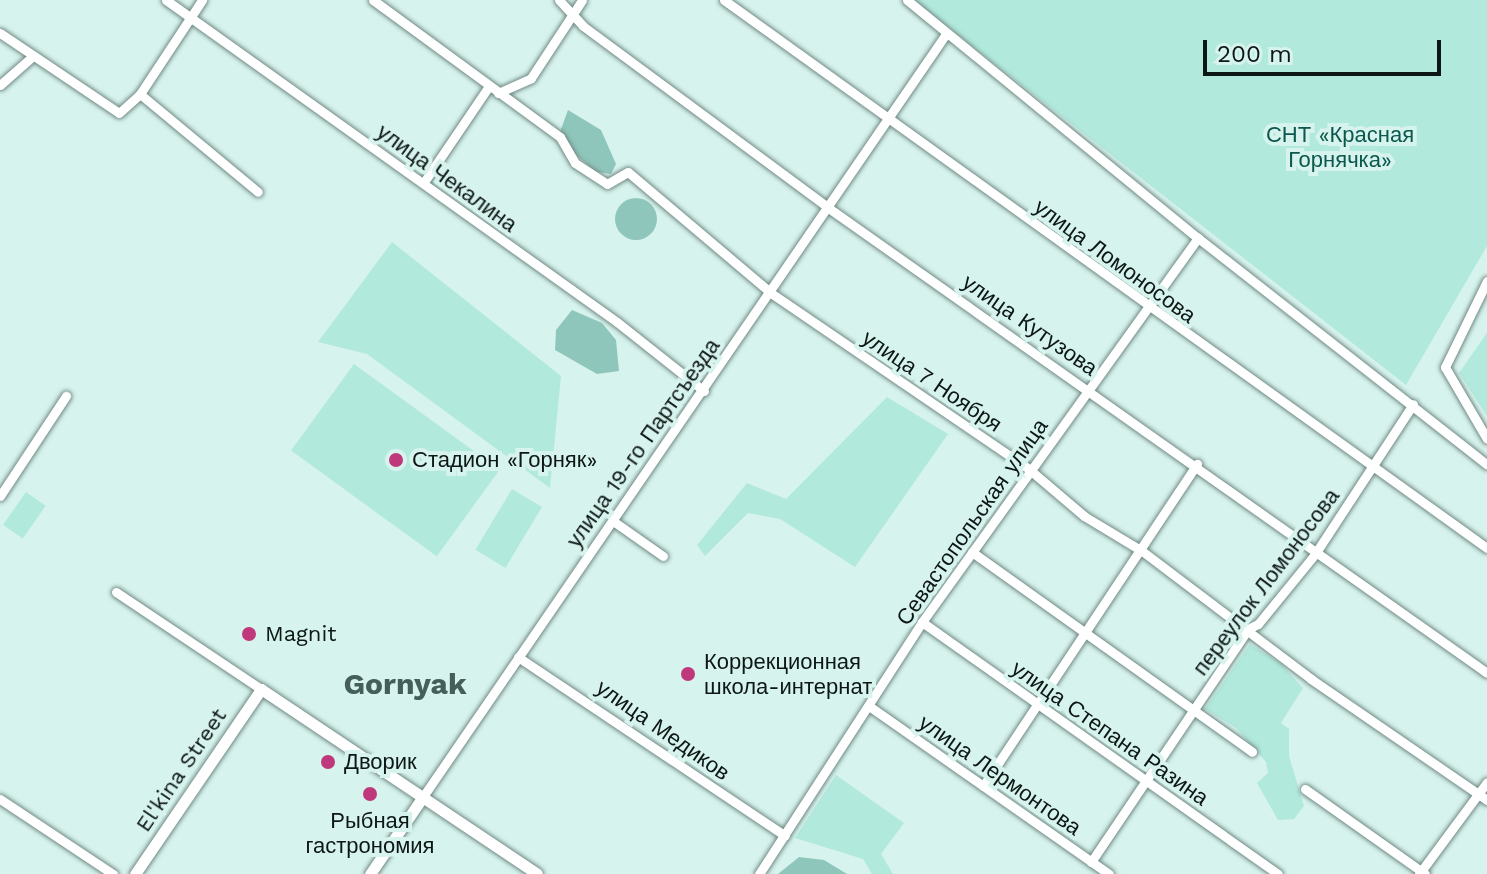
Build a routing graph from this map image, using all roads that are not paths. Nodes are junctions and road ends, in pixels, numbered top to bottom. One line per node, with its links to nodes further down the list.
1 (166, 0): 9 (street, улица Чекалина)
2 (202, 0): 9 (street)
3 (373, 0): 14 (street, улица 7 Ноября)
4 (559, 0): 8 (street, улица Кутузова)
5 (582, 0): 8 (street)
6 (724, 0): 16 (street, улица Ломоносова)
7 (907, 0): 11 (street)
8 (572, 14): 14 (street); 19 (street, улица Кутузова)
9 (192, 18): 15 (street); 17 (street, улица Чекалина)
10 (0, 33): 12 (street)
11 (946, 34): 16 (street, улица 19-го Партсъезда); 20 (street)
12 (33, 56): 13 (street); 15 (street)
13 (0, 85)
14 (494, 90): 17 (street); 22 (street, улица 7 Ноября)
15 (140, 94): 18 (street)
16 (890, 122): 19 (street, улица 19-го Партсъезда); 23 (street, улица Ломоносова)
17 (424, 182): 25 (street, улица Чекалина)
18 (258, 192)
19 (830, 209): 22 (street, улица 19-го Партсъезда); 24 (street, улица Кутузова)
20 (1198, 238): 23 (street, Севастопольская улица); 27 (street)
21 (1487, 281): 28 (street)
22 (771, 293): 25 (street, улица 19-го Партсъезда); 32 (street, улица 7 Ноября)
23 (1145, 306): 24 (street, Севастопольская улица); 31 (street, улица Ломоносова)
24 (1088, 389): 29 (street, улица Кутузова); 32 (street, Севастопольская улица)
25 (704, 391): 34 (street, улица 19-го Партсъезда)
26 (66, 396): 33 (street)
27 (1413, 404): 30 (street); 31 (street, переулок Ломоносова)
28 (1487, 439)
29 (1197, 464): 36 (street); 38 (street, улица Кутузова)
30 (1487, 465)
31 (1371, 469): 35 (street, улица Ломоносова); 38 (street, переулок Ломоносова)
32 (1030, 470): 36 (street, улица 7 Ноября); 37 (street, Севастопольская улица)
33 (0, 496)
34 (613, 521): 39 (street); 44 (street, улица 19-го Партсъезда)
35 (1487, 548)
36 (1142, 551): 42 (street, улица 7 Ноября); 43 (street)
37 (972, 552): 41 (street, Севастопольская улица); 43 (street)
38 (1315, 554): 42 (street, переулок Ломоносова); 45 (street, улица Кутузова)
39 (663, 556)
40 (116, 592): 46 (street)
41 (922, 622): 47 (street, улица Степана Разина); 48 (street, Севастопольская улица)
42 (1248, 629): 49 (street, переулок Ломоносова); 55 (street, улица 7 Ноября)
43 (1087, 632): 47 (street); 49 (street)
44 (518, 657): 56 (street, улица 19-го Партсъезда); 58 (street, улица Медиков)
45 (1487, 673)
46 (261, 689): 56 (street); 62 (street, El'kina Street)
47 (1038, 704): 51 (street, улица Степана Разина); 53 (street)
48 (869, 706): 53 (street, улица Лермонтова); 58 (street, Севастопольская улица)
49 (1194, 710): 50 (street); 51 (street, переулок Ломоносова)
50 (1252, 752)
51 (1146, 780): 59 (street, переулок Ломоносова); 67 (street, улица Степана Разина)
52 (1487, 782): 55 (street)
53 (983, 786): 59 (street, улица Лермонтова)
54 (1305, 789): 60 (street)
55 (1483, 797): 60 (street)
56 (422, 798): 63 (street, улица 19-го Партсъезда); 64 (street)
57 (0, 799): 61 (street)
58 (785, 836): 65 (street, Севастопольская улица)
59 (1091, 862): 66 (street, улица Лермонтова)
60 (1422, 873)
61 (113, 874)
62 (135, 874)
63 (370, 874)
64 (537, 874)
65 (759, 874)
66 (1109, 874)
67 (1278, 874)

